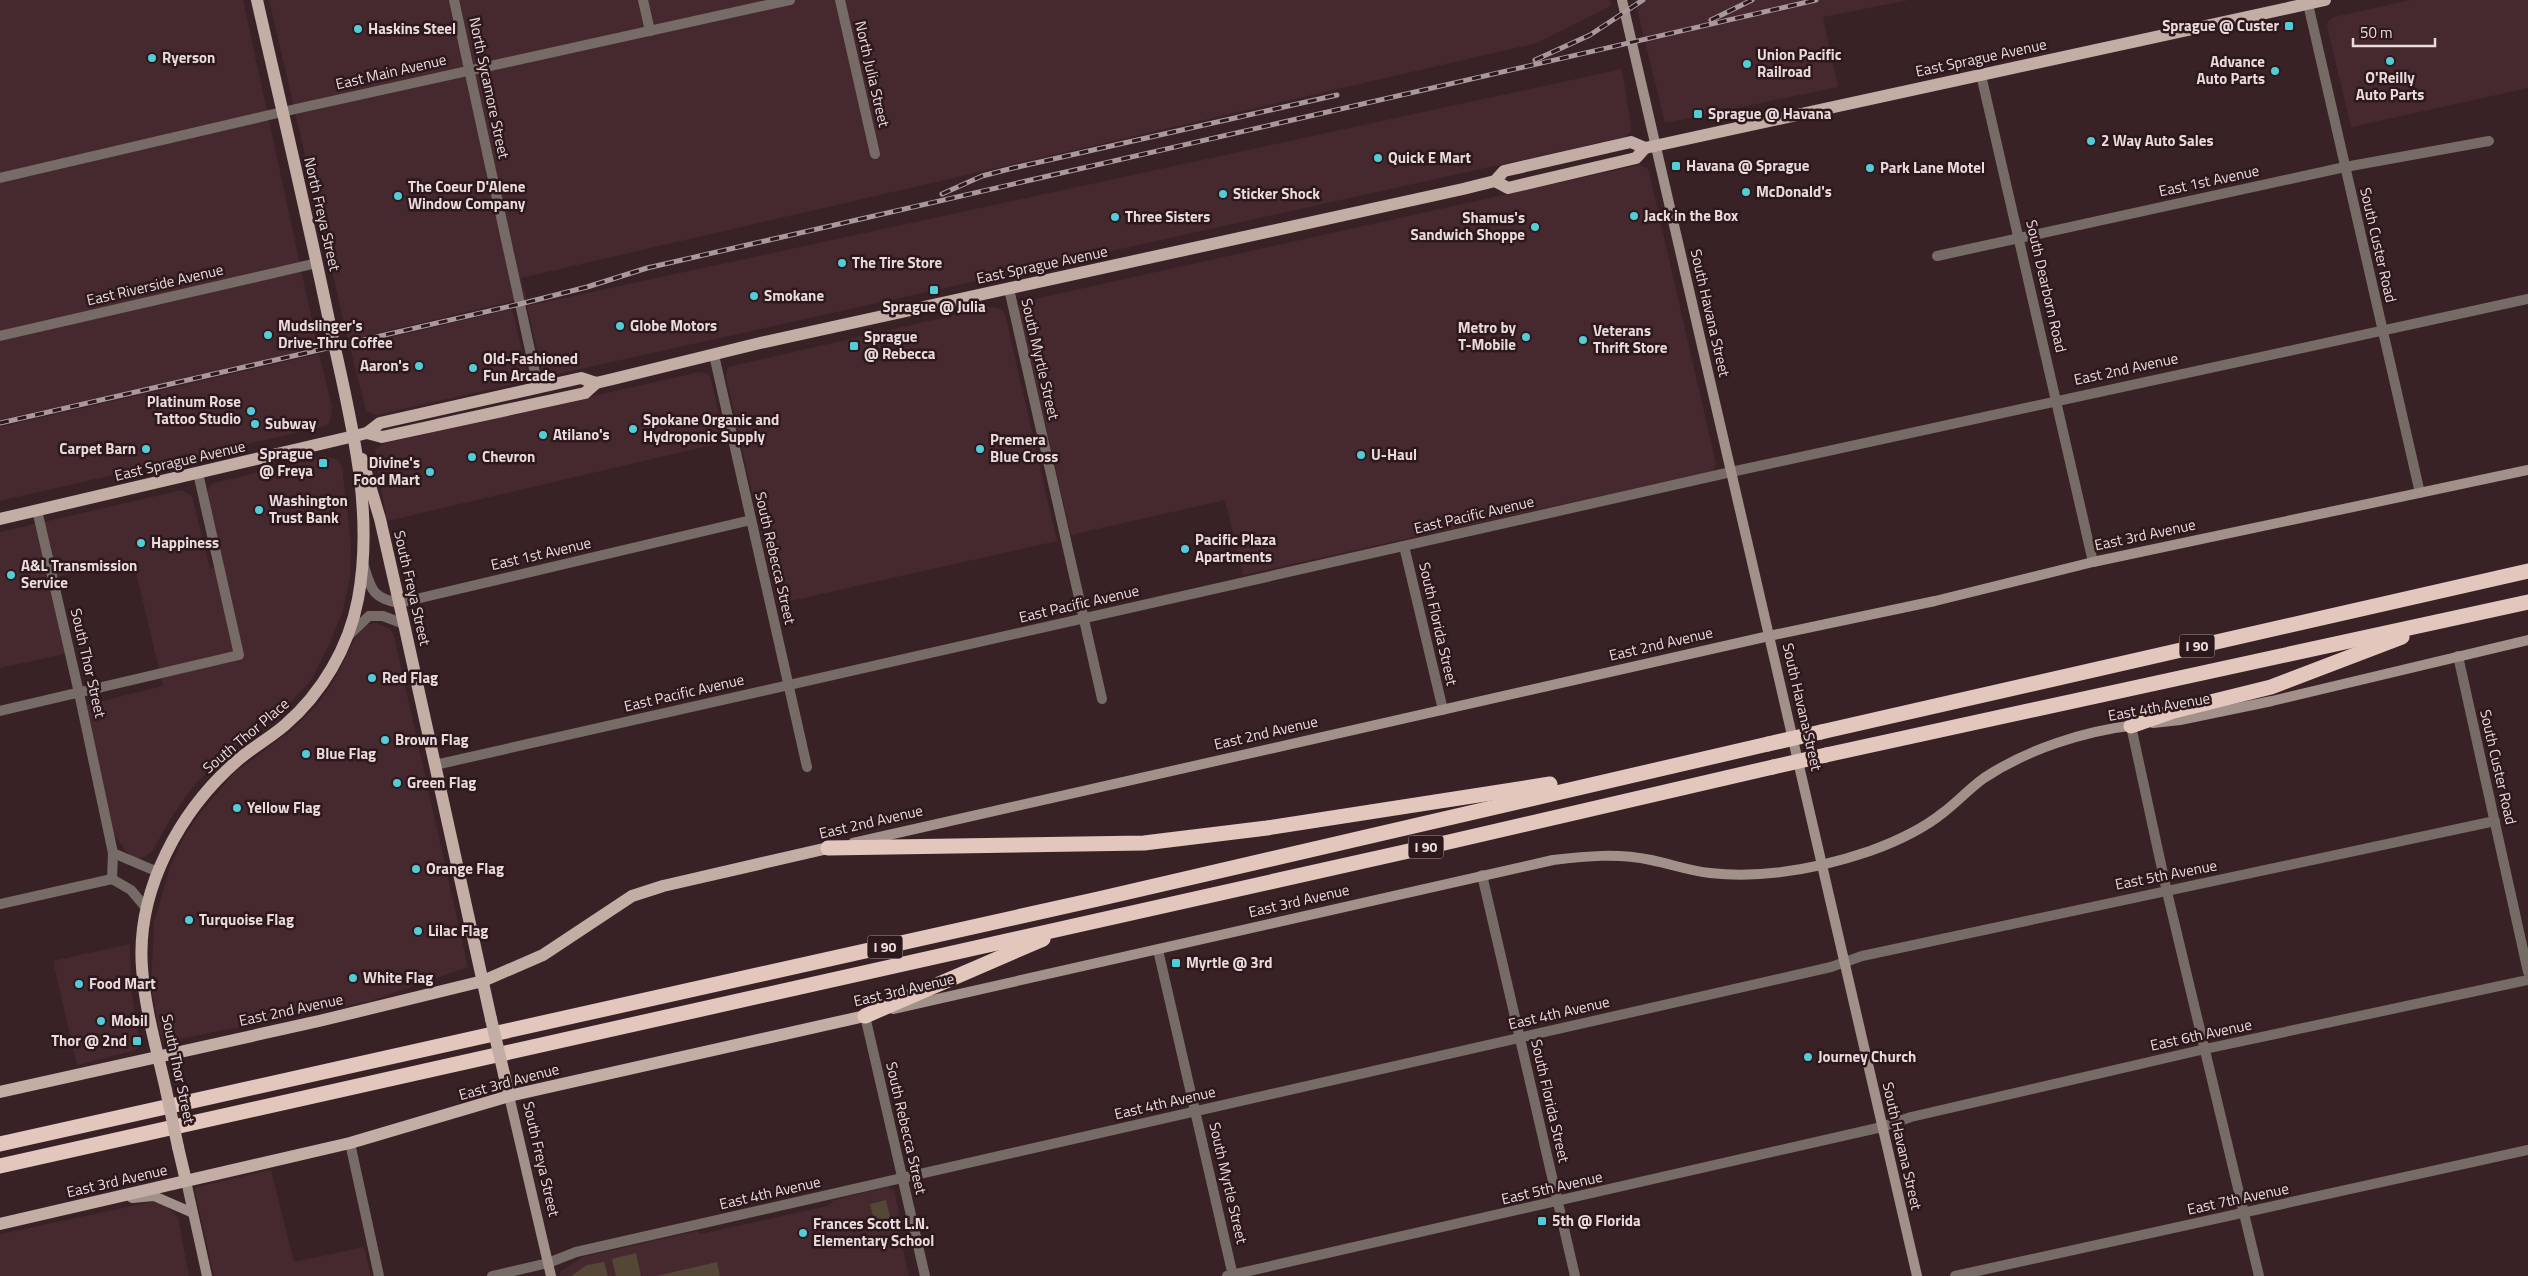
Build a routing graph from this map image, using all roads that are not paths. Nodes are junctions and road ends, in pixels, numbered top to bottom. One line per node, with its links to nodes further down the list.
1 (257, 0): 12 (main road, North Freya Street)
2 (454, 0): 10 (street, North Sycamore Street)
3 (643, 0): 9 (street)
4 (790, 0): 9 (street, East Main Avenue)
5 (840, 0): 15 (street, North Julia Street)
6 (1622, 0): 14 (street, South Havana Street)
7 (2325, 0): 8 (main road, East Sprague Avenue)
8 (2308, 4): 11 (main road, East Sprague Avenue); 16 (street, South Custer Road)
9 (650, 32): 10 (street, East Main Avenue)
10 (470, 70): 12 (street, East Main Avenue); 28 (street, North Sycamore Street)
11 (1981, 75): 14 (main road, East Sprague Avenue); 19 (street, South Dearborn Road)
12 (282, 112): 17 (street, East Main Avenue); 21 (main road, North Freya Street)
13 (2489, 141): 16 (street, East 1st Avenue)
14 (1650, 147): 18 (main road, East Sprague Avenue); 18 (main road, East Sprague Avenue); 33 (street, South Havana Street)
15 (874, 154)
16 (2345, 167): 19 (street, East 1st Avenue); 24 (street, South Custer Road)
17 (0, 178)
18 (1495, 181): 22 (main road, East Sprague Avenue)
19 (2019, 238): 20 (street, East 1st Avenue); 29 (street, South Dearborn Road)
20 (1937, 256)
21 (318, 263): 25 (street, East Riverside Avenue); 31 (main road, North Freya Street)
22 (1009, 289): 26 (main road, East Sprague Avenue); 45 (street, South Myrtle Street)
23 (2528, 299): 24 (street, East 2nd Avenue)
24 (2381, 329): 29 (street, East 2nd Avenue); 35 (street, South Custer Road)
25 (0, 336)
26 (714, 355): 27 (main road, East Sprague Avenue); 38 (street, South Rebecca Street)
27 (596, 382): 28 (main road, East Sprague Avenue); 30 (main road, East Sprague Avenue)
28 (538, 387): 30 (main road, East Sprague Avenue)
29 (2057, 400): 33 (street, East 2nd Avenue); 41 (street, South Dearborn Road)
30 (367, 433): 31 (main road, East Sprague Avenue)
31 (354, 436): 34 (main road, East Sprague Avenue); 40 (main road, South Thor Place); 44 (main road, South Freya Street)
32 (2528, 470): 35 (street, East 3rd Avenue)
33 (1731, 472): 39 (street, East Pacific Avenue); 49 (street, South Havana Street)
34 (198, 473): 36 (main road, East Sprague Avenue); 53 (street)
35 (2420, 493): 41 (street, East 3rd Avenue)
36 (37, 510): 37 (main road, East Sprague Avenue); 53 (street, South Thor Street)
37 (0, 519)
38 (751, 520): 44 (street, East 1st Avenue); 52 (street, South Rebecca Street)
39 (1404, 546): 45 (street, East Pacific Avenue); 55 (street, South Florida Street)
40 (362, 560): 44 (street); 48 (main road, South Thor Place)
41 (2093, 562): 49 (street, East 3rd Avenue)
42 (2528, 571): 58 (highway, I 90, bridge)
43 (2528, 602): 46 (highway, I 90)
44 (399, 603): 47 (main road, South Freya Street)
45 (1083, 619): 52 (street, East Pacific Avenue); 54 (street, South Myrtle Street)
46 (2450, 619): 57 (highway); 71 (highway, I 90, bridge)
47 (404, 624): 48 (street); 59 (main road, South Freya Street)
48 (348, 636): 65 (main road, South Thor Place)
49 (1769, 636): 55 (street, East 2nd Avenue); 64 (street, South Havana Street)
50 (2528, 640): 51 (street, East 4th Avenue)
51 (2458, 656): 57 (street, East 4th Avenue); 61 (street, South Custer Road)
52 (789, 684): 59 (street, East Pacific Avenue); 60 (street, South Rebecca Street)
53 (79, 693): 56 (street); 63 (street, South Thor Street)
54 (1102, 699)
55 (1443, 710): 62 (street, East 2nd Avenue)
56 (0, 711)
57 (2131, 726): 64 (street, East 4th Avenue); 68 (street)
58 (1710, 757): 62 (highway); 86 (highway, I 90)
59 (435, 765): 76 (main road, South Freya Street)
60 (807, 767)
61 (2495, 820): 68 (street, East 5th Avenue); 74 (street, South Custer Road)
62 (828, 848): 76 (main road, East 2nd Avenue)
63 (113, 853): 65 (street); 67 (street, South Thor Street)
64 (1822, 864): 66 (street, East 3rd Avenue); 73 (street, South Havana Street)
65 (158, 872): 70 (main road, South Thor Place)
66 (1482, 875): 72 (street, East 3rd Avenue); 78 (street, South Florida Street)
67 (112, 879): 69 (street); 70 (street)
68 (2167, 892): 73 (street, East 5th Avenue); 79 (street)
69 (0, 904)
70 (148, 909): 80 (main road, South Thor Street)
71 (1077, 924): 77 (highway); 88 (highway, I 90)
72 (1158, 950): 77 (street, East 3rd Avenue); 83 (street, South Myrtle Street)
73 (1845, 964): 78 (street, East 4th Avenue); 84 (street, South Havana Street)
74 (2528, 972)
75 (2528, 980): 79 (street, East 6th Avenue)
76 (483, 981): 80 (main road, East 2nd Avenue); 82 (main road, South Freya Street, bridge)
77 (865, 1016): 82 (main road, East 3rd Avenue); 89 (street, South Rebecca Street)
78 (1520, 1037): 83 (street, East 4th Avenue); 92 (street, South Florida Street)
79 (2205, 1049): 84 (street, East 6th Avenue); 94 (street)
80 (158, 1055): 81 (main road, East 2nd Avenue); 90 (main road, South Thor Street, bridge)
81 (0, 1092)
82 (509, 1096): 85 (main road, East 3rd Avenue); 96 (street, South Freya Street)
83 (1196, 1112): 89 (street, East 4th Avenue); 102 (street, South Myrtle Street)
84 (1882, 1127): 92 (street, East 5th Avenue); 104 (street, South Havana Street)
85 (350, 1143): 90 (main road, East 3rd Avenue); 98 (street)
86 (0, 1144)
87 (2528, 1150): 94 (street, East 7th Avenue)
88 (0, 1166)
89 (902, 1179): 96 (street, East 4th Avenue); 101 (street, South Rebecca Street)
90 (186, 1181): 91 (main road, East 3rd Avenue); 93 (street, South Thor Street)
91 (113, 1198): 93 (street); 95 (main road, East 3rd Avenue)
92 (1558, 1202): 102 (street, East 5th Avenue); 103 (street, South Florida Street)
93 (192, 1213): 97 (street, South Thor Street)
94 (2244, 1214): 105 (street, East 7th Avenue); 106 (street)
95 (0, 1224)
96 (548, 1263): 99 (street, East 4th Avenue); 100 (street, South Freya Street)
97 (207, 1276)
98 (379, 1276)
99 (492, 1276)
100 (551, 1276)
101 (925, 1276)
102 (1231, 1276)
103 (1575, 1276)
104 (1917, 1276)
105 (1955, 1276)
106 (2259, 1276)

